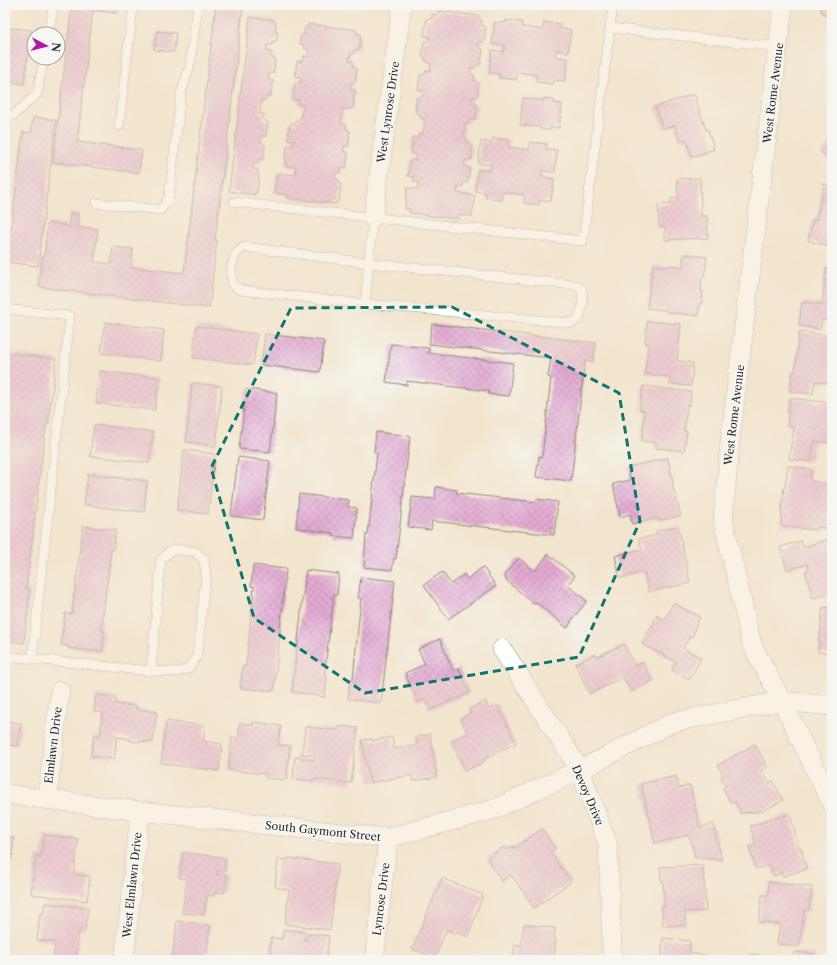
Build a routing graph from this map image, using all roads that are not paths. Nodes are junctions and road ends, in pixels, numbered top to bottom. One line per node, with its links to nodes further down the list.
1 (54, 5): 7 (lane)
2 (198, 5): 14 (lane)
3 (402, 5): 15 (street, West Lynrose Drive)
4 (613, 5): 8 (lane)
5 (783, 5): 9 (street, West Rome Avenue)
6 (133, 7): 12 (lane)
7 (50, 26)
8 (611, 28): 9 (lane); 15 (lane)
9 (778, 47): 24 (street, West Rome Avenue)
10 (42, 66): 11 (lane)
11 (5, 117)
12 (119, 126)
13 (234, 202): 15 (lane)
14 (96, 203)
15 (374, 218): 16 (lane)
16 (369, 263): 17 (lane); 17 (lane); 17 (lane)
17 (365, 304)
18 (5, 309): 21 (lane)
19 (502, 649): 26 (street, Devoy Drive)
20 (5, 656): 21 (lane)
21 (32, 659): 22 (lane)
22 (151, 671): 22 (lane)
23 (60, 691): 28 (street, Elmlawn Drive)
24 (782, 701): 25 (street, South Gaymont Street); 26 (street, South Gaymont Street); 29 (street, West Rome Avenue)
25 (832, 706)
26 (580, 770): 31 (street, South Gaymont Street); 34 (street, Devoy Drive)
27 (5, 794): 28 (street, South Gaymont Street)
28 (47, 799): 30 (street, South Gaymont Street)
29 (832, 804)
30 (140, 811): 31 (street, South Gaymont Street); 32 (street, West Elmlawn Drive)
31 (388, 838): 33 (street, Lynrose Drive)
32 (124, 960)
33 (374, 960)
34 (612, 960)

